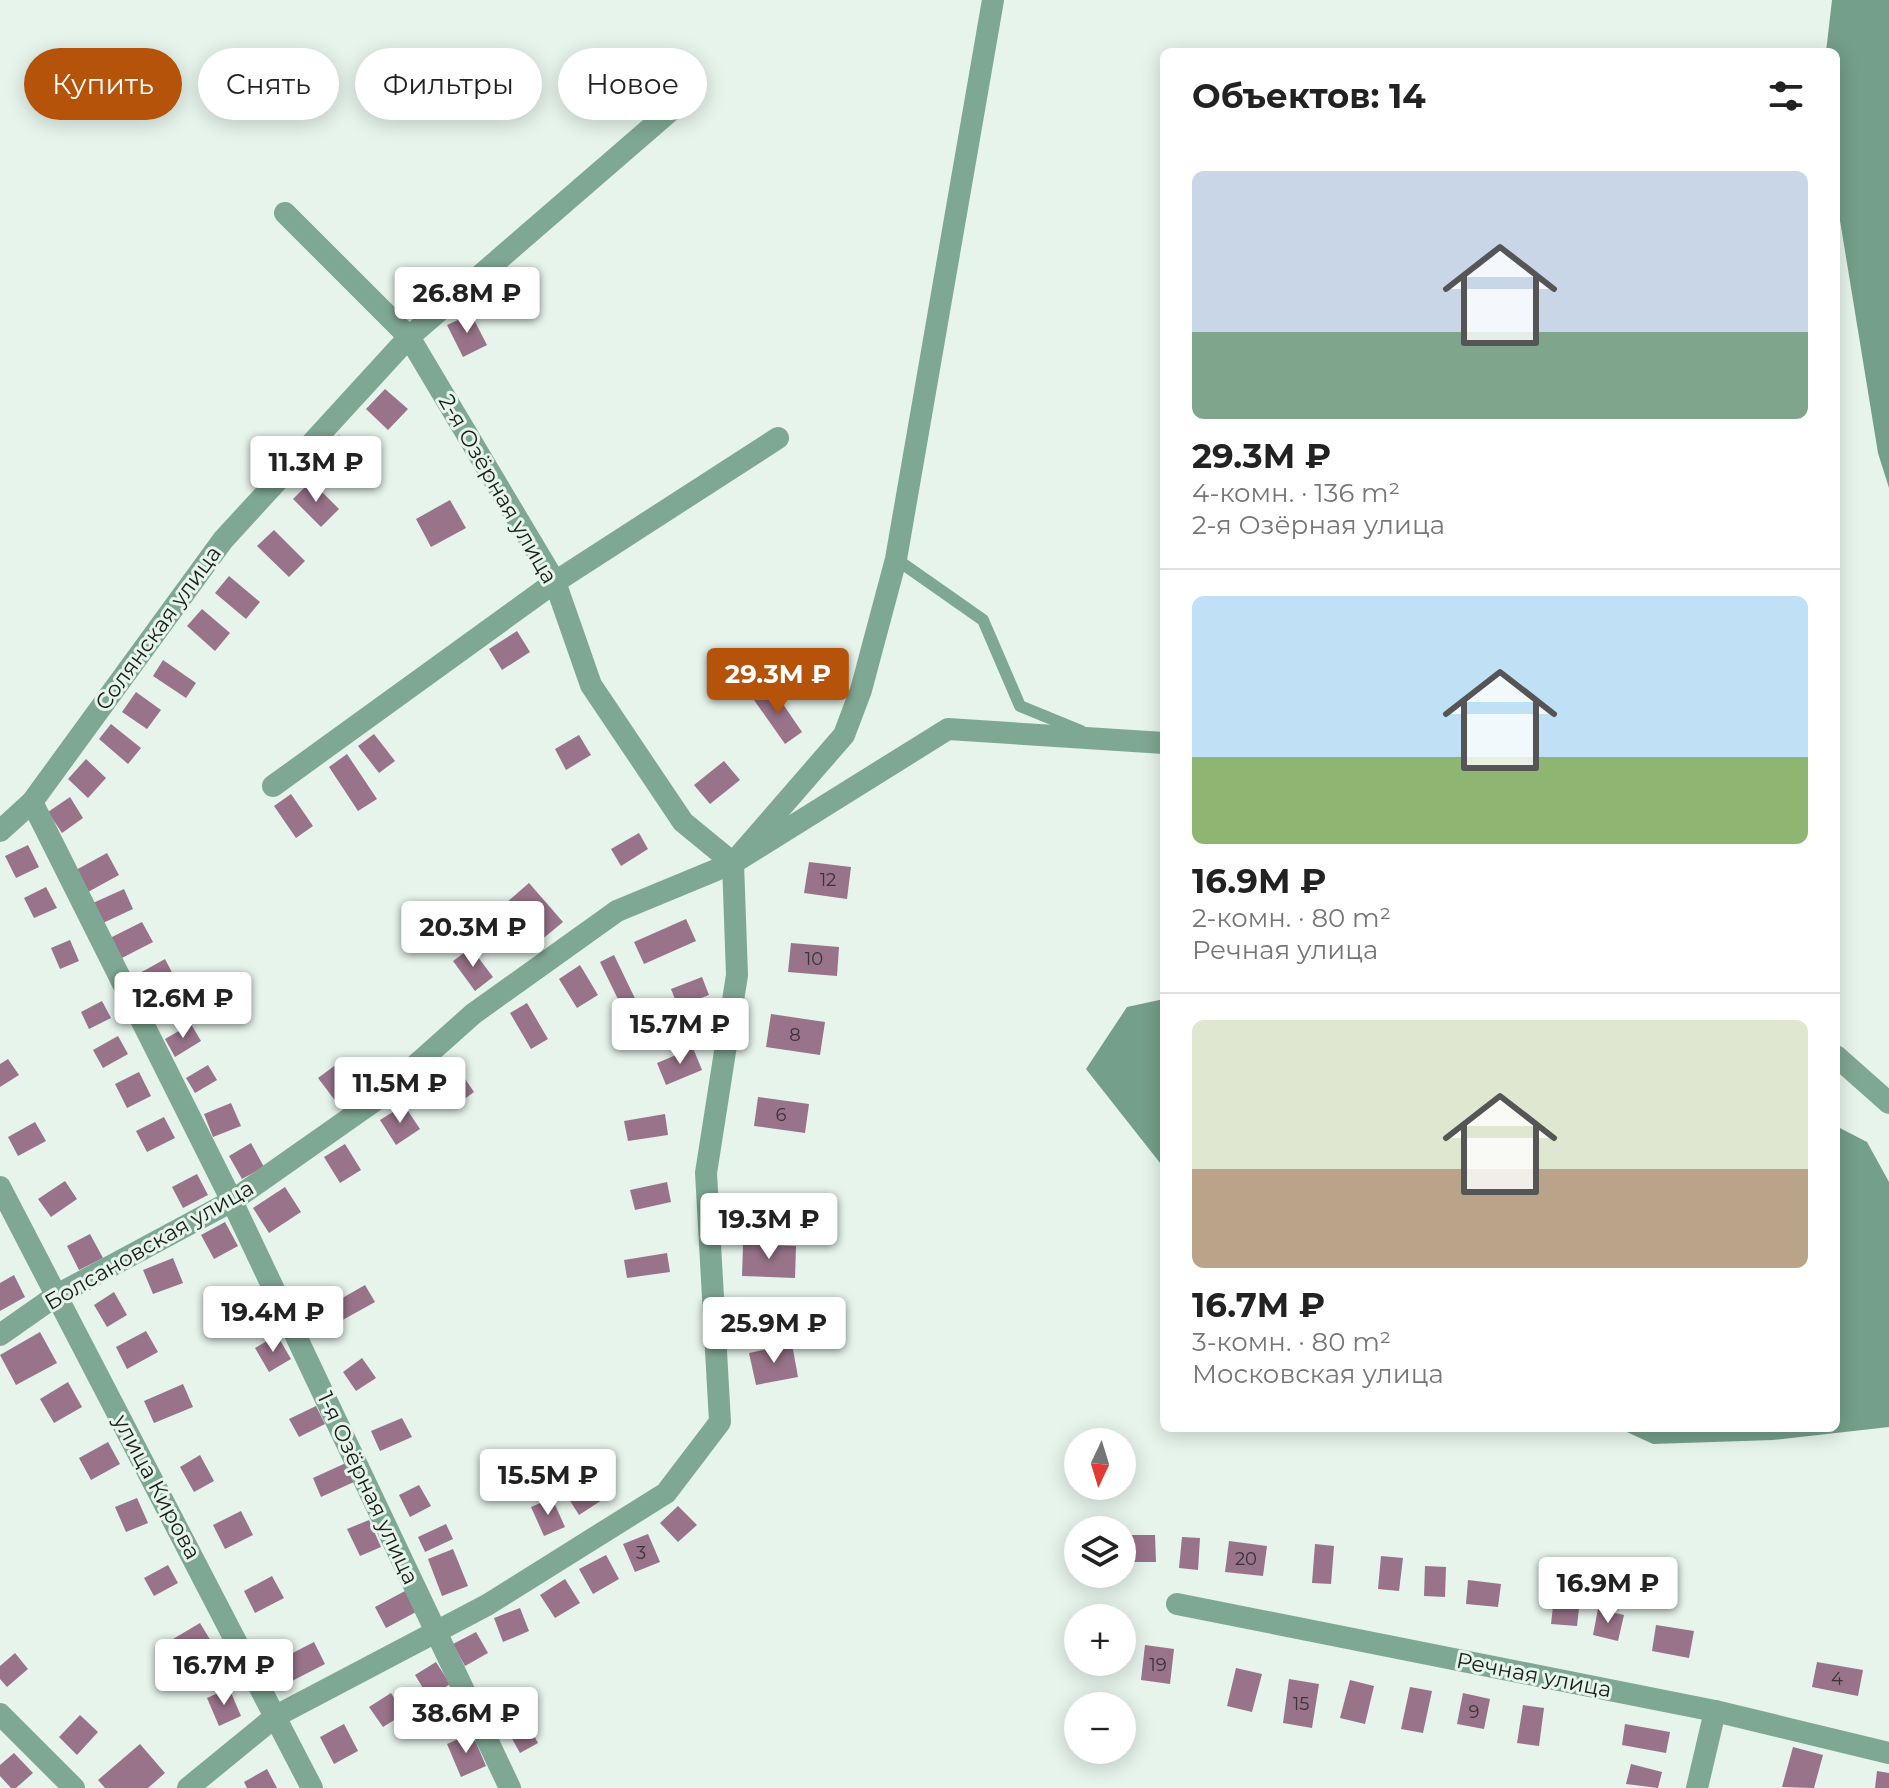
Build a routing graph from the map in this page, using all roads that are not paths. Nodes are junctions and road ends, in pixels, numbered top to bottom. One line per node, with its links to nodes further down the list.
1 (993, 0): 6 (street)
2 (660, 120): 4 (street, Солянская улица)
3 (285, 213): 4 (street, 2-я Озёрная улица)
4 (409, 337): 7 (street, 2-я Озёрная улица); 11 (street, Солянская улица)
5 (778, 438): 7 (street)
6 (896, 559): 8 (lane); 13 (street)
7 (555, 582): 10 (street); 13 (street, 2-я Озёрная улица)
8 (1095, 737): 9 (street, Болсановская улица); 13 (street, Болсановская улица)
9 (1160, 743)
10 (273, 786)
11 (32, 802): 12 (street, Солянская улица); 17 (street, 1-я Озёрная улица)
12 (0, 831)
13 (733, 863): 17 (street, Болсановская улица); 21 (street)
14 (1840, 1060): 15 (street)
15 (1889, 1103)
16 (0, 1187): 18 (street, улица Кирова)
17 (232, 1201): 18 (street, Болсановская улица); 21 (street, 1-я Озёрная улица)
18 (57, 1295): 19 (street, Болсановская улица); 24 (street, улица Кирова)
19 (0, 1335)
20 (1177, 1604): 22 (street, Речная улица)
21 (436, 1632): 24 (street); 29 (street, 1-я Озёрная улица)
22 (1715, 1711): 25 (street, Речная улица); 30 (street)
23 (0, 1714): 26 (street)
24 (276, 1716): 27 (street); 28 (street, улица Кирова)
25 (1889, 1753)
26 (74, 1788)
27 (188, 1788)
28 (312, 1788)
29 (510, 1788)
30 (1697, 1788)

